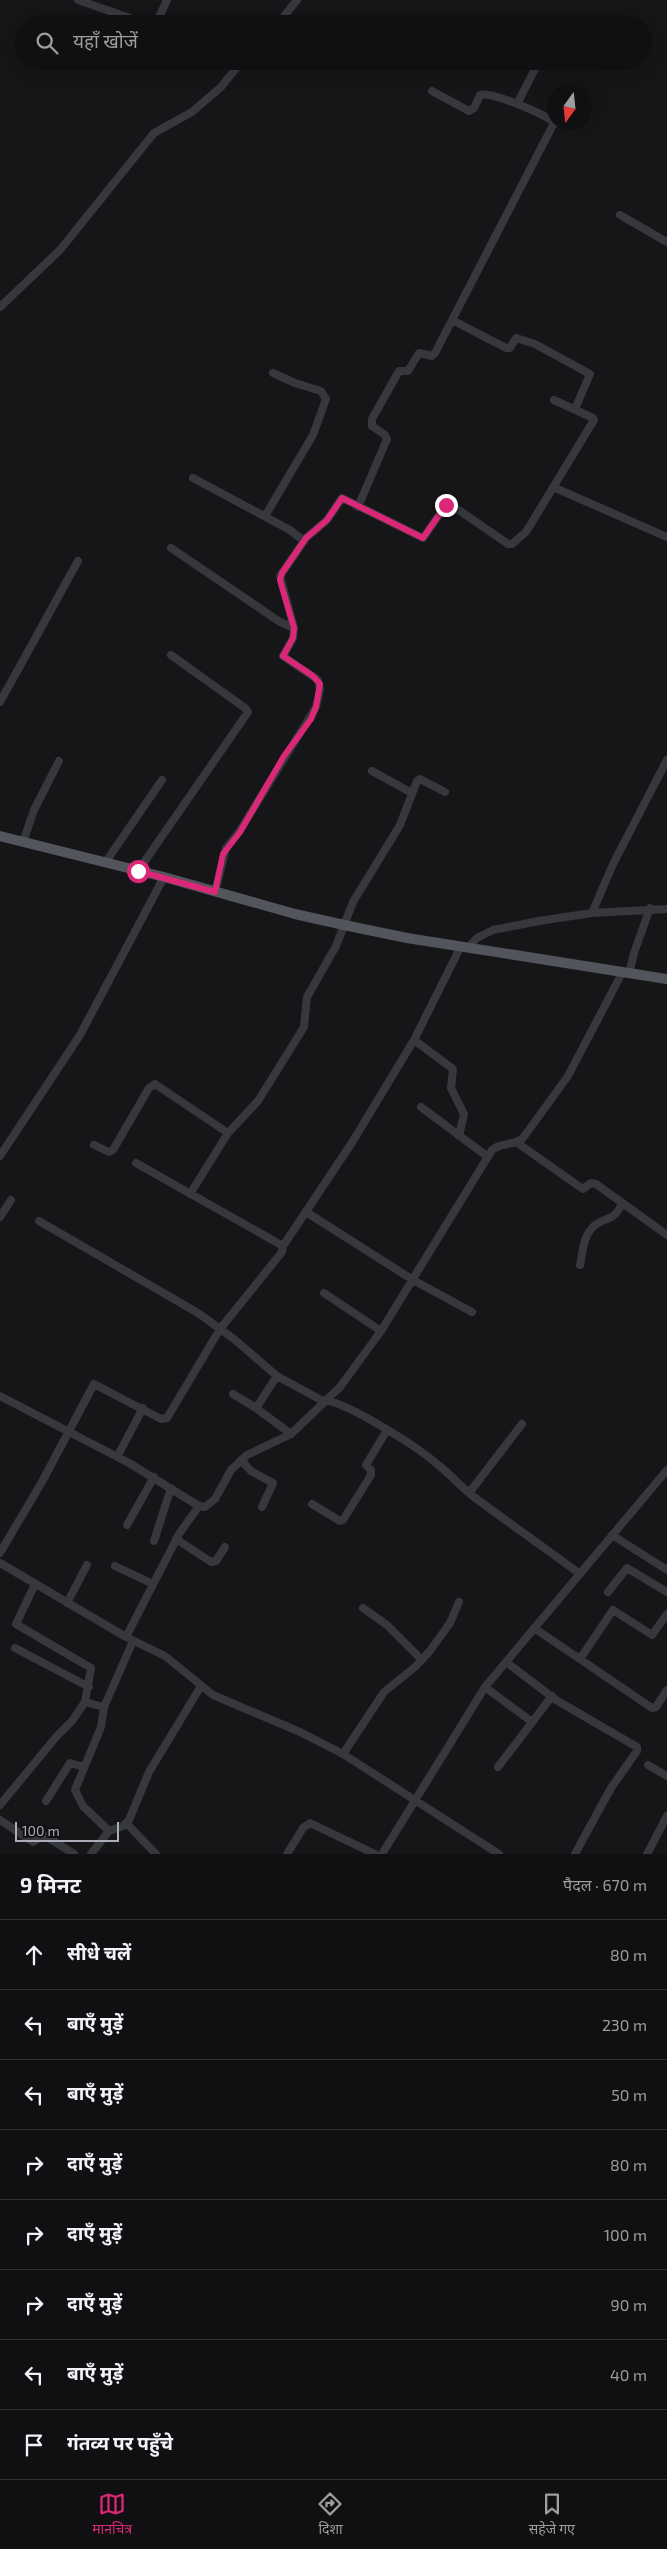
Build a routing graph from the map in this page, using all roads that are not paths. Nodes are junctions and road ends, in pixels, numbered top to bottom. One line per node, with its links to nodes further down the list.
1 (78, 0): 4 (street)
2 (167, 0): 5 (street)
3 (297, 0): 6 (street)
4 (121, 15)
5 (160, 15)
6 (285, 15)
7 (235, 70): 13 (street)
8 (534, 70): 10 (street)
9 (432, 91): 10 (street)
10 (517, 104): 14 (street)
11 (620, 215): 12 (street)
12 (667, 242)
13 (0, 307)
14 (452, 320): 17 (street); 20 (street)
15 (273, 373): 21 (street)
16 (554, 400): 17 (street)
17 (575, 409): 19 (street)
18 (193, 478): 21 (street)
19 (553, 487): 20 (street); 22 (street)
20 (358, 506): 23 (street)
21 (265, 516): 23 (street)
22 (667, 537)
23 (304, 541): 26 (street)
24 (171, 548): 26 (street)
25 (78, 561): 28 (street)
26 (294, 628): 40 (street)
27 (171, 655): 38 (street)
28 (0, 702)
29 (667, 760): 43 (street)
30 (59, 761): 36 (street)
31 (372, 771): 34 (street)
32 (162, 780): 37 (street)
33 (445, 792): 34 (street)
34 (412, 793): 44 (street)
35 (0, 836): 36 (main road)
36 (23, 842): 37 (main road)
37 (105, 863): 38 (main road)
38 (138, 871): 39 (main road)
39 (164, 877): 40 (main road); 54 (street)
40 (215, 892): 44 (main road)
41 (650, 908): 42 (street); 43 (street); 46 (street)
42 (667, 909)
43 (592, 913): 45 (street)
44 (344, 925): 45 (main road); 50 (street)
45 (464, 946): 46 (main road); 48 (street)
46 (626, 973): 47 (main road); 52 (street)
47 (667, 979)
48 (414, 1040): 51 (street); 60 (street)
49 (421, 1107): 51 (street)
50 (228, 1133): 53 (street); 57 (street)
51 (459, 1136): 55 (street)
52 (516, 1142): 55 (street); 59 (street)
53 (94, 1145)
54 (1, 1153)
55 (488, 1157): 66 (street)
56 (136, 1163): 57 (street)
57 (190, 1194): 64 (street)
58 (11, 1200): 61 (street)
59 (622, 1204): 63 (street); 65 (street)
60 (306, 1212): 64 (street); 66 (street)
61 (0, 1217)
62 (39, 1221): 69 (street)
63 (667, 1235)
64 (283, 1246): 69 (street)
65 (580, 1265)
66 (413, 1280): 68 (street); 70 (street)
67 (324, 1293): 70 (street)
68 (472, 1312)
69 (220, 1328): 71 (street); 75 (street)
70 (381, 1331): 74 (street)
71 (277, 1376): 74 (street); 76 (street)
72 (233, 1394): 76 (street)
73 (0, 1396): 79 (street)
74 (329, 1400): 78 (street); 80 (street)
75 (142, 1408): 79 (street); 81 (street)
76 (256, 1408): 80 (street)
77 (522, 1424): 86 (street)
78 (387, 1430): 86 (street); 87 (street)
79 (67, 1431): 81 (street); 95 (street)
80 (291, 1434): 82 (street)
81 (117, 1456): 84 (street)
82 (241, 1460): 88 (street); 89 (street)
83 (667, 1470): 91 (street)
84 (154, 1477): 85 (street); 90 (street)
85 (171, 1488): 88 (street); 93 (street)
86 (469, 1493): 100 (street)
87 (312, 1504)
88 (198, 1506): 92 (street)
89 (262, 1507)
90 (127, 1526)
91 (612, 1535): 99 (street); 100 (street)
92 (176, 1539): 94 (street); 102 (street)
93 (154, 1540)
94 (225, 1547)
95 (0, 1553)
96 (0, 1563): 101 (street)
97 (87, 1565): 105 (street)
98 (114, 1566): 102 (street)
99 (667, 1570)
100 (580, 1574): 109 (street)
101 (35, 1584): 105 (street); 117 (street)
102 (153, 1584): 110 (street)
103 (608, 1592): 104 (street)
104 (667, 1592)
105 (67, 1602): 110 (street)
106 (459, 1602): 113 (street)
107 (363, 1608): 113 (street)
108 (667, 1614): 112 (street)
109 (534, 1628): 112 (street); 114 (street)
110 (129, 1639): 115 (street); 121 (street)
111 (16, 1648): 117 (street)
112 (580, 1659): 118 (street)
113 (422, 1660): 123 (street)
114 (506, 1662): 116 (street); 119 (street)
115 (201, 1686): 123 (street); 133 (street)
116 (485, 1686): 122 (street); 128 (street)
117 (89, 1687): 120 (street)
118 (667, 1690)
119 (552, 1696): 122 (street); 142 (street)
120 (85, 1702): 121 (street); 130 (street)
121 (104, 1707): 125 (street)
122 (532, 1722): 126 (street)
123 (342, 1754): 128 (street)
124 (648, 1765): 127 (street)
125 (84, 1767): 129 (street); 134 (street)
126 (498, 1767)
127 (667, 1776)
128 (416, 1800): 140 (street); 141 (street)
129 (46, 1801)
130 (0, 1805)
131 (667, 1816): 143 (street)
132 (0, 1820): 135 (street)
133 (127, 1824): 134 (street); 137 (street)
134 (110, 1831): 136 (street)
135 (74, 1854)
136 (91, 1854)
137 (156, 1854)
138 (287, 1854): 139 (street)
139 (375, 1854)
140 (382, 1854)
141 (499, 1854)
142 (575, 1854)
143 (648, 1854)

